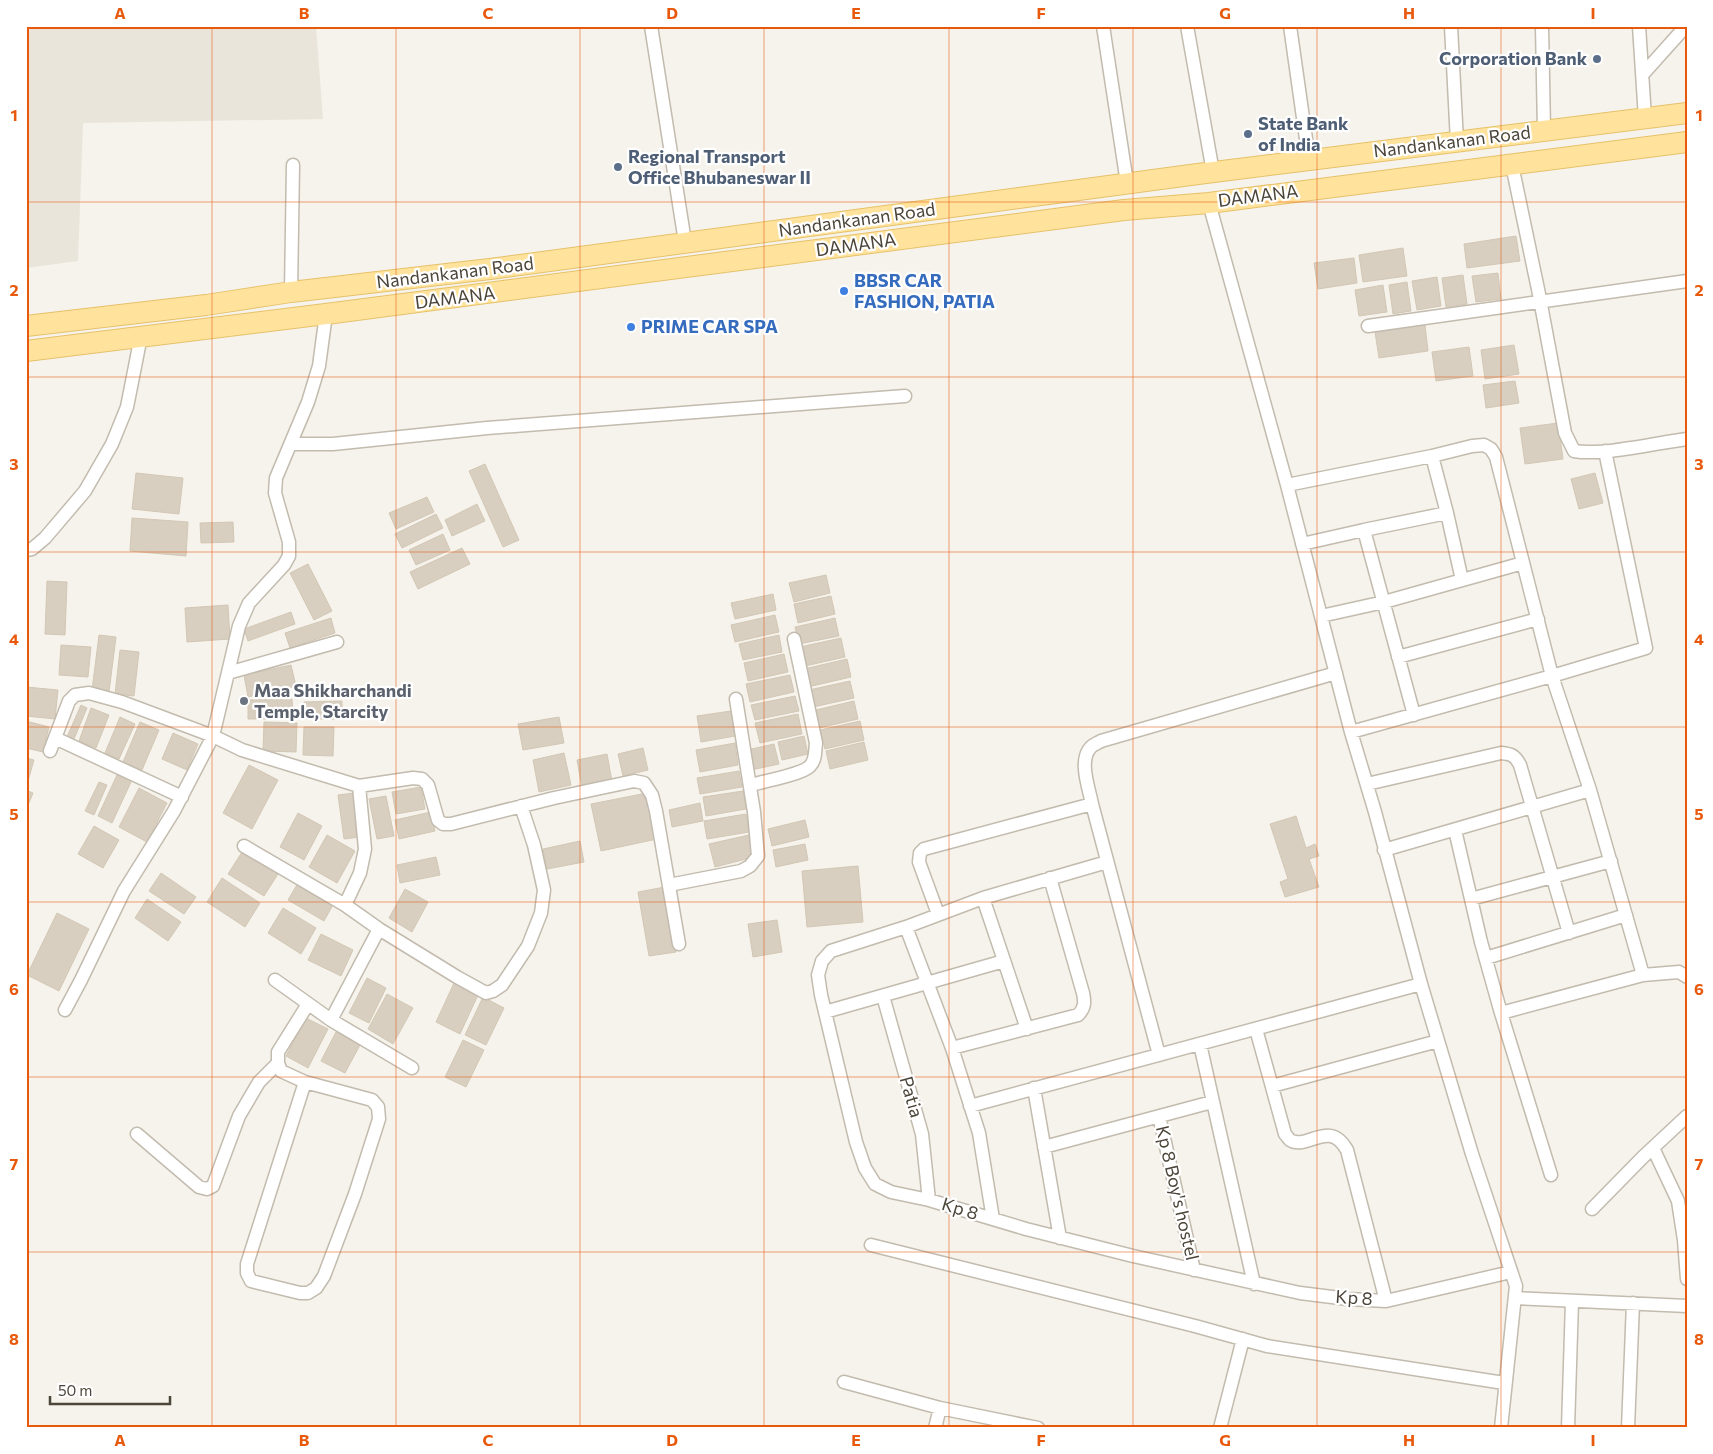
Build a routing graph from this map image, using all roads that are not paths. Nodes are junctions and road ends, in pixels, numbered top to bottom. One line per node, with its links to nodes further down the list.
1 (650, 26): 23 (street)
2 (1103, 26): 19 (street)
3 (1188, 26): 18 (street)
4 (1290, 26): 15 (street)
5 (1451, 26): 13 (street)
6 (1542, 26): 12 (street)
7 (1639, 26): 9 (street)
8 (1686, 26): 9 (street)
9 (1642, 74): 11 (street)
10 (1687, 113): 11 (main road, Nandankanan Road)
11 (1645, 118): 12 (main road, Nandankanan Road)
12 (1544, 131): 13 (main road, Nandankanan Road)
13 (1457, 142): 15 (main road, Nandankanan Road)
14 (1687, 142): 17 (main road, DAMANA)
15 (1309, 160): 18 (main road, Nandankanan Road)
16 (293, 165): 25 (street)
17 (1512, 165): 20 (main road, DAMANA); 26 (street)
18 (1213, 172): 19 (main road, Nandankanan Road)
19 (1127, 183): 21 (main road, Nandankanan Road)
20 (1209, 203): 22 (main road, DAMANA); 37 (street)
21 (967, 205): 22 (main road); 23 (main road, Nandankanan Road)
22 (971, 230): 27 (main road, DAMANA)
23 (684, 242): 25 (main road, Nandankanan Road)
24 (1687, 281): 26 (street)
25 (291, 292): 28 (main road, Nandankanan Road)
26 (1540, 301): 29 (street); 35 (street)
27 (326, 314): 30 (main road, DAMANA); 34 (street)
28 (26, 326)
29 (1368, 326)
30 (141, 336): 31 (main road, DAMANA); 41 (street)
31 (26, 352)
32 (905, 396): 34 (street)
33 (1687, 439): 35 (street)
34 (291, 444): 50 (street)
35 (1605, 451): 52 (street)
36 (1432, 456): 37 (street); 38 (street); 42 (street)
37 (1287, 485): 40 (street)
38 (1446, 513): 39 (street); 43 (street)
39 (1364, 530): 40 (street); 44 (street)
40 (1302, 544): 45 (street)
41 (26, 550)
42 (1523, 563): 43 (street); 46 (street)
43 (1462, 580): 44 (street)
44 (1384, 602): 45 (street); 49 (street)
45 (1321, 616): 51 (street)
46 (1538, 619): 49 (street); 52 (street)
47 (794, 639): 60 (street)
48 (338, 642): 50 (street)
49 (1398, 657): 54 (street)
50 (228, 672): 56 (street)
51 (1336, 673): 55 (street); 64 (street)
52 (1552, 676): 54 (street); 62 (street)
53 (736, 699): 60 (street)
54 (1414, 715): 55 (street)
55 (1351, 732): 59 (street)
56 (213, 736): 57 (street); 61 (street); 63 (street)
57 (55, 738): 58 (street); 63 (street)
58 (50, 751)
59 (1367, 784): 66 (street); 69 (street)
60 (750, 785): 74 (street)
61 (359, 786): 65 (street); 77 (street)
62 (1590, 790): 66 (street); 70 (street)
63 (182, 796): 93 (street)
64 (1092, 804): 71 (street); 78 (street)
65 (521, 806): 74 (street); 81 (street)
66 (1532, 807): 67 (street); 72 (street)
67 (1455, 830): 69 (street); 76 (street)
68 (244, 846): 77 (street)
69 (1384, 850): 90 (street)
70 (1611, 861): 72 (street); 79 (street)
71 (1107, 862): 73 (street, Kp 8); 102 (street)
72 (1552, 877): 76 (street); 82 (street)
73 (1050, 878): 75 (street, Kp 8); 98 (street)
74 (669, 885): 83 (street)
75 (983, 898): 78 (street, Kp 8); 85 (street)
76 (1471, 899): 84 (street)
77 (345, 905): 81 (street)
78 (938, 914): 80 (street, Kp 8)
79 (1626, 916): 82 (street); 86 (street)
80 (906, 927): 89 (street); 94 (street, Kp 8)
81 (379, 929): 96 (street)
82 (1569, 933): 84 (street)
83 (679, 944)
84 (1486, 958): 95 (street)
85 (1004, 961): 89 (street); 98 (street)
86 (1643, 975): 87 (street); 95 (street)
87 (1687, 977)
88 (275, 980): 92 (street)
89 (927, 983): 91 (street); 101 (street)
90 (1421, 984): 97 (street); 99 (street)
91 (883, 996): 94 (street); 116 (street, Patia)
92 (308, 1004): 96 (street); 103 (street)
93 (65, 1010)
94 (825, 1012): 116 (street, Kp 8)
95 (1501, 1013): 115 (street)
96 (331, 1020): 104 (street)
97 (1256, 1028): 100 (street); 106 (street)
98 (1026, 1029): 101 (street)
99 (1438, 1041): 106 (street); 122 (street)
100 (1200, 1044): 102 (street); 108 (street)
101 (952, 1048): 109 (street)
102 (1160, 1055): 107 (street)
103 (278, 1063): 105 (street); 112 (street)
104 (412, 1068)
105 (305, 1082): 105 (street)
106 (1272, 1086): 126 (street)
107 (1034, 1088): 109 (street); 113 (street)
108 (1212, 1102): 110 (street); 124 (street)
109 (970, 1106): 118 (street)
110 (1159, 1116): 113 (street); 121 (street, Kp 8 Boy's hostel)
111 (1687, 1116): 114 (street)
112 (137, 1134)
113 (1044, 1146): 119 (street)
114 (1652, 1148): 117 (street); 123 (street)
115 (1551, 1175)
116 (930, 1200): 118 (street, Kp 8)
117 (1592, 1210)
118 (993, 1219): 119 (street, Kp 8)
119 (1060, 1238): 121 (street, Kp 8)
120 (871, 1245): 130 (street)
121 (1194, 1270): 124 (street, Kp 8)
122 (1511, 1272): 125 (street); 126 (street, Kp 8)
123 (1687, 1279)
124 (1254, 1284): 126 (street, Kp 8)
125 (1515, 1298): 127 (street); 132 (street)
126 (1386, 1300)
127 (1572, 1301): 128 (street); 138 (street)
128 (1633, 1303): 129 (street); 139 (street)
129 (1687, 1306)
130 (1243, 1339): 132 (street); 136 (street)
131 (844, 1382): 133 (street)
132 (1504, 1384): 137 (street)
133 (940, 1408): 134 (street); 135 (street)
134 (935, 1428)
135 (1038, 1428)
136 (1220, 1428)
137 (1500, 1428)
138 (1568, 1428)
139 (1628, 1428)

